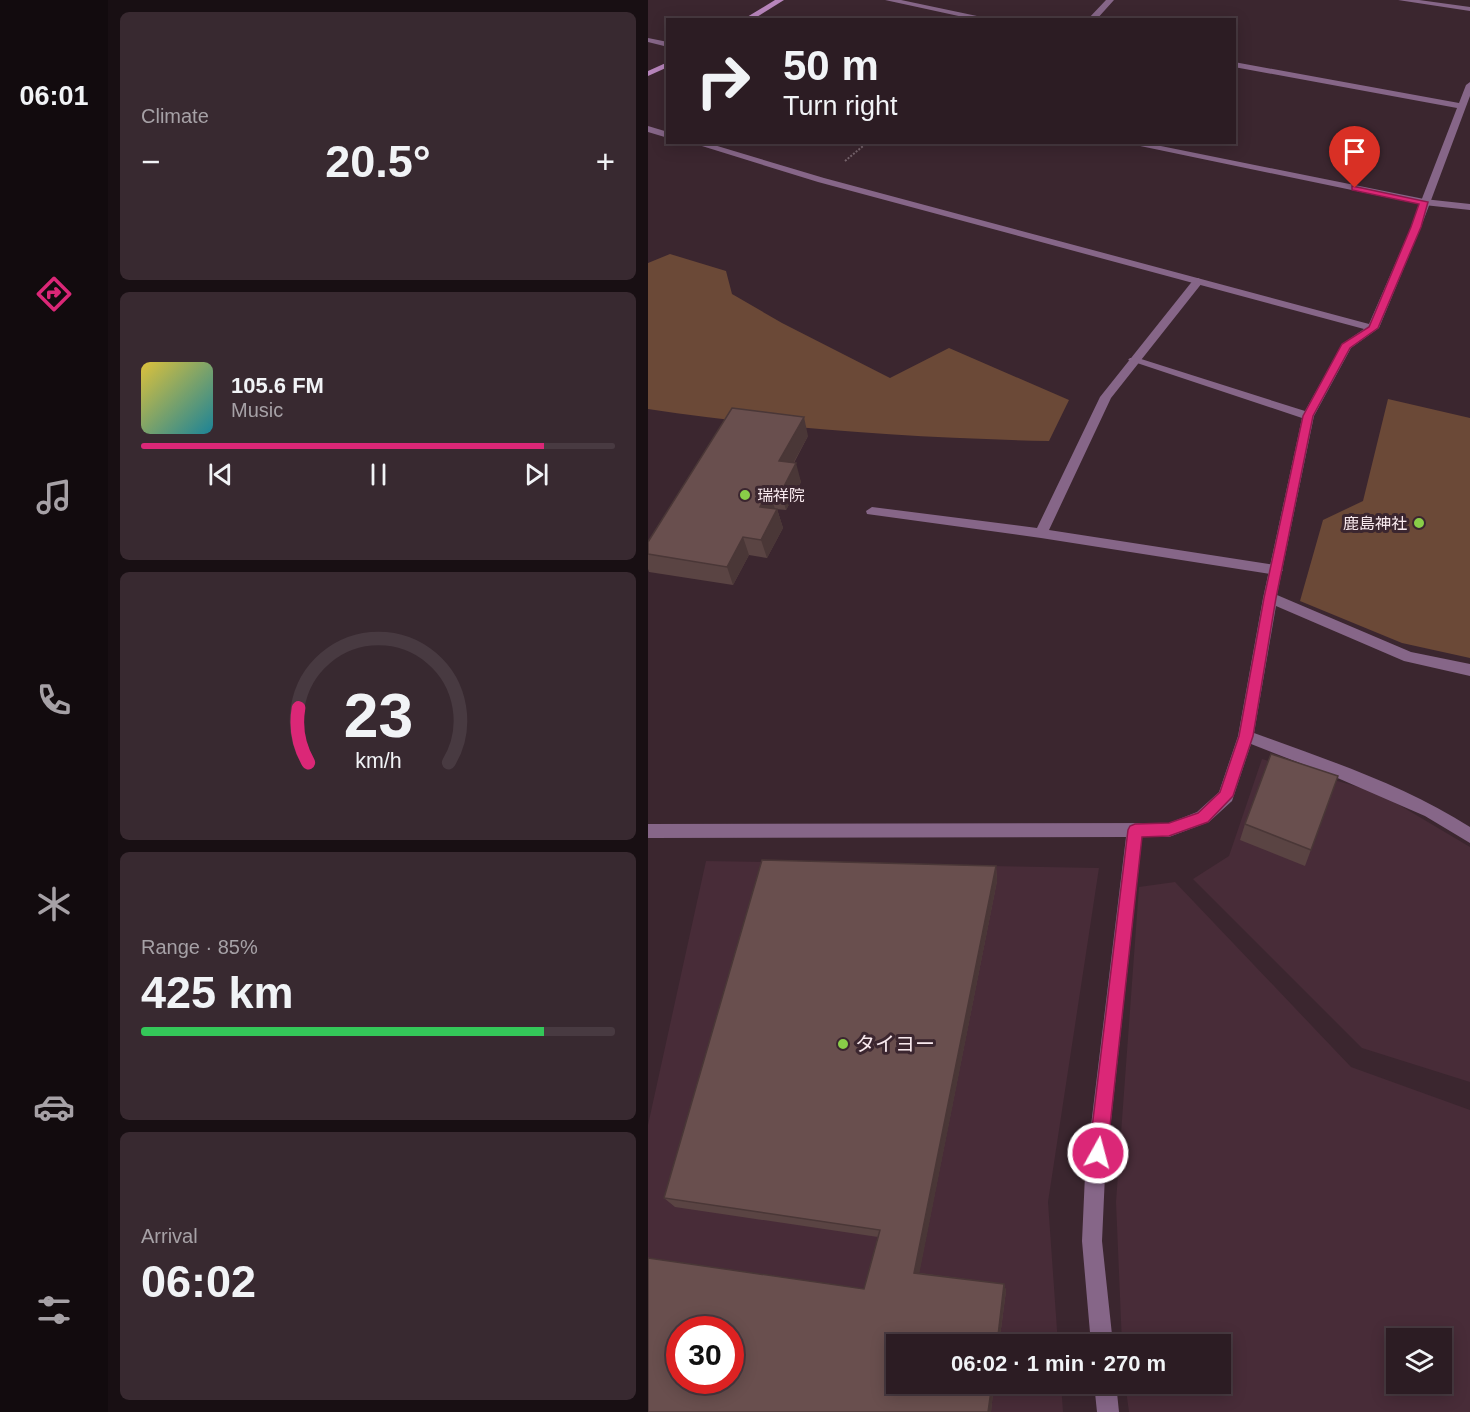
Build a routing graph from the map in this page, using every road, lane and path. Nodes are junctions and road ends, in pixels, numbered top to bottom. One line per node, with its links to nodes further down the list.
1 (780, 0): 6 (main road)
2 (889, 0): 7 (street)
3 (1110, 0): 8 (street)
4 (1402, 0): 5 (street)
5 (1470, 9)
6 (749, 18)
7 (982, 18)
8 (1093, 18)
9 (648, 40): 10 (street)
10 (666, 44)
11 (1236, 64): 15 (street)
12 (666, 65): 13 (main road)
13 (648, 74)
14 (1470, 84): 15 (street)
15 (1462, 106): 20 (street)
16 (648, 129): 17 (street)
17 (666, 134)
18 (700, 144): 22 (street)
19 (1135, 144): 20 (street)
20 (1424, 202): 21 (street); 23 (street)
21 (1470, 207)
22 (1198, 281): 23 (street); 24 (street)
23 (1373, 328): 25 (street)
24 (1134, 360): 25 (street); 27 (street)
25 (1308, 416): 28 (street)
26 (872, 511): 27 (street)
27 (1041, 533): 28 (street)
28 (1276, 570): 29 (street)
29 (1270, 598): 30 (street); 31 (street)
30 (1470, 670)
31 (1246, 736): 32 (street); 34 (street)
32 (1135, 830): 33 (street); 35 (street)
33 (648, 831)
34 (1470, 836)
35 (1100, 1334)
36 (1106, 1394): 37 (street)
37 (1108, 1412)

